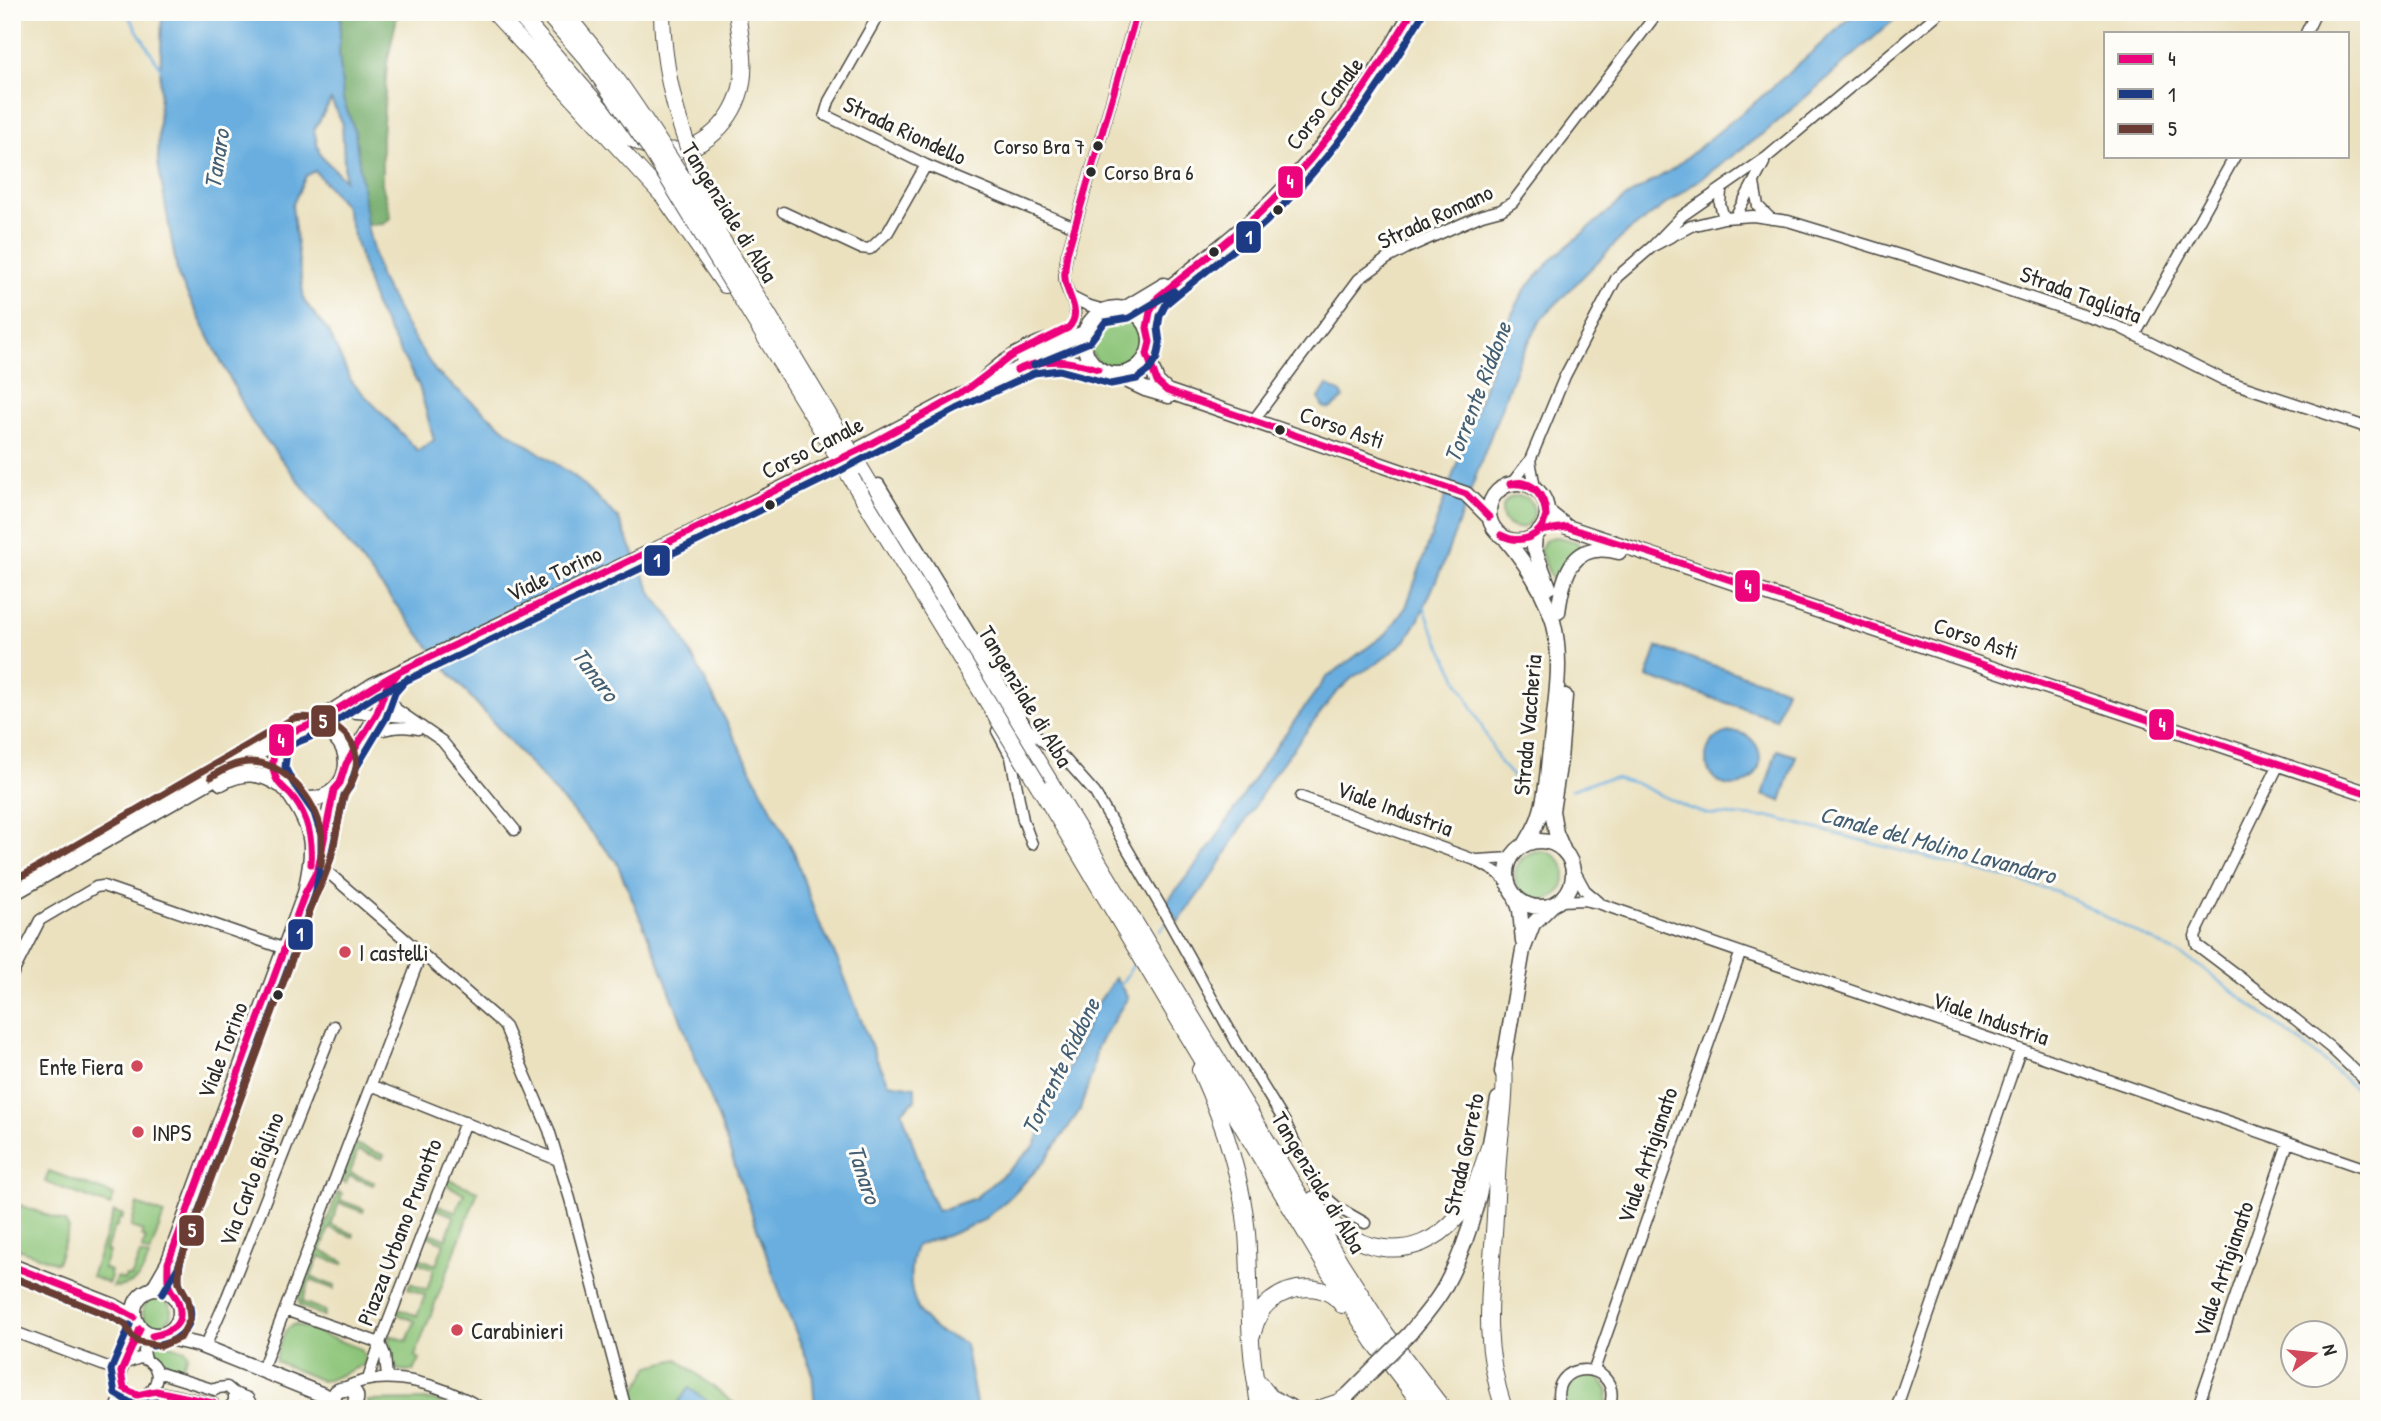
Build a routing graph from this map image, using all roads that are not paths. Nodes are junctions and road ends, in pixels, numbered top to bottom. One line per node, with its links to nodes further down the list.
1 (494, 12): 26 (highway, bridge)
2 (517, 12): 6 (highway)
3 (546, 12): 26 (highway, Tangenziale di Alba, bridge)
4 (563, 12): 26 (highway, Tangenziale di Alba, bridge)
5 (662, 12): 26 (highway, bridge)
6 (737, 12)
7 (880, 12): 16 (street, Strada Riondello)
8 (1137, 12): 22 (street)
9 (1412, 12): 24 (main road, Corso Canale)
10 (1658, 12): 37 (street, Strada Romano)
11 (1940, 12): 14 (street, Strada Tagliata)
12 (2316, 12): 13 (street)
13 (2306, 32)
14 (1767, 158): 17 (street, Strada Tagliata); 18 (street, Strada Tagliata)
15 (2234, 158): 31 (street)
16 (926, 165): 19 (street); 22 (street, Strada Riondello)
17 (1754, 180): 20 (street, Strada Tagliata); 21 (street)
18 (1721, 191): 20 (street); 23 (street, Strada Tagliata)
19 (783, 212)
20 (1730, 217): 21 (street, Strada Tagliata); 23 (street, Strada Tagliata)
21 (1771, 219): 31 (street, Strada Tagliata)
22 (1075, 227): 25 (street)
23 (1653, 246): 40 (street, Strada Tagliata)
24 (1195, 266): 27 (main road, Corso Canale); 29 (main road, Corso Canale)
25 (1073, 298): 28 (street); 34 (street)
26 (755, 307): 65 (highway, Tangenziale di Alba, bridge)
27 (1124, 309): 28 (main road); 29 (main road)
28 (1104, 310): 30 (main road)
29 (1147, 328): 32 (main road)
30 (1084, 333): 33 (main road); 34 (main road, Corso Canale)
31 (2135, 335): 38 (street, Strada Tagliata)
32 (1147, 354): 33 (main road); 36 (main road, Corso Asti)
33 (1105, 371): 35 (main road, Corso Canale); 36 (main road, Corso Asti)
34 (976, 385): 35 (main road, Corso Canale)
35 (952, 400): 39 (main road, Corso Canale)
36 (1205, 405): 37 (main road, Corso Asti)
37 (1253, 421): 45 (main road, Corso Asti)
38 (2369, 428)
39 (858, 450): 41 (main road, Corso Canale); 101 (street)
40 (1530, 460): 42 (street, Strada Tagliata); 43 (street)
41 (834, 463): 49 (main road, Corso Canale); 73 (street)
42 (1513, 483): 43 (main road); 44 (main road)
43 (1535, 488): 46 (main road)
44 (1499, 489): 45 (main road); 47 (main road)
45 (1469, 495): 47 (main road)
46 (1546, 511): 48 (main road); 50 (main road)
47 (1489, 517): 51 (main road)
48 (1567, 527): 50 (main road); 52 (main road, Corso Asti)
49 (691, 533): 54 (main road, Viale Torino)
50 (1537, 533): 51 (main road); 53 (main road, Strada Vaccheria)
51 (1504, 537): 72 (main road, Strada Vaccheria)
52 (1801, 604): 53 (main road); 64 (main road, Corso Asti)
53 (1558, 612): 74 (main road, Strada Vaccheria)
54 (399, 672): 55 (main road, Viale Torino); 56 (main road, Viale Torino)
55 (386, 688): 57 (main road, Viale Torino); 58 (street)
56 (333, 711): 57 (street); 59 (main road, Viale Torino)
57 (377, 713): 58 (street); 61 (main road, Viale Torino)
58 (405, 717): 60 (street)
59 (308, 727): 62 (main road); 63 (main road)
60 (431, 732): 61 (street); 71 (street)
61 (365, 735): 63 (main road, Viale Torino)
62 (282, 738): 66 (main road); 70 (main road)
63 (346, 764): 67 (main road)
64 (2279, 764): 68 (main road, Corso Asti); 94 (street)
65 (1044, 783): 89 (highway, Tangenziale di Alba); 93 (highway, Tangenziale di Alba)
66 (285, 789): 67 (main road); 70 (main road); 80 (main road, Viale Torino)
67 (334, 790): 78 (main road, Viale Torino)
68 (2369, 794)
69 (1301, 797): 76 (street, Viale Industria)
70 (125, 829): 81 (main road)
71 (515, 830)
72 (1526, 843): 74 (main road); 75 (main road)
73 (1032, 844)
74 (1563, 849): 77 (main road)
75 (1510, 858): 76 (street, Viale Industria); 79 (main road)
76 (1475, 860): 79 (street, Viale Industria)
77 (1573, 868): 82 (main road); 83 (street, Viale Industria)
78 (318, 869): 80 (main road, Viale Torino); 86 (street)
79 (1511, 889): 82 (main road); 85 (main road, Strada Gorreto)
80 (305, 893): 84 (main road, Viale Torino)
81 (12, 894)
82 (1556, 903): 83 (street, Viale Industria); 85 (main road, Strada Gorreto)
83 (1601, 904): 87 (street, Viale Industria)
84 (285, 949): 88 (street); 102 (main road, Viale Torino)
85 (1523, 950): 92 (main road, Strada Gorreto)
86 (421, 954): 95 (street); 99 (street)
87 (1740, 954): 91 (street, Viale Industria); 116 (street, Viale Artigianato)
88 (12, 975)
89 (1167, 998): 110 (highway); 111 (highway, Tangenziale di Alba)
90 (334, 1026): 113 (street, Via Carlo Biglino)
91 (2020, 1050): 97 (street, Viale Industria); 143 (street)
92 (1504, 1063): 98 (main road, Strada Gorreto); 140 (highway)
93 (1233, 1084): 98 (highway); 139 (highway, Tangenziale di Alba)
94 (2369, 1084)
95 (371, 1085): 96 (street, Piazza Urbano Prunotto); 106 (street)
96 (465, 1122): 99 (street, Piazza Urbano Prunotto); 112 (street, Piazza Urbano Prunotto)
97 (2288, 1143): 100 (street, Viale Industria); 144 (street, Viale Artigianato)
98 (1489, 1147): 126 (main road, Strada Gorreto, bridge)
99 (558, 1160): 134 (street)
100 (2369, 1170)
101 (1365, 1223)
102 (168, 1263): 104 (main road, Viale Torino); 105 (main road, Viale Torino)
103 (12, 1266): 108 (main road)
104 (153, 1289): 105 (main road); 108 (main road)
105 (171, 1293): 107 (main road, Viale Torino)
106 (285, 1310): 112 (street, Piazza Urbano Prunotto); 117 (street)
107 (178, 1323): 108 (main road); 113 (main road)
108 (144, 1324): 113 (main road); 114 (street); 115 (street)
109 (12, 1331): 115 (street)
110 (1250, 1342): 111 (highway); 119 (highway)
111 (1374, 1342): 138 (highway, Tangenziale di Alba)
112 (380, 1343): 120 (street); 120 (street)
113 (202, 1346): 117 (main road)
114 (146, 1360): 115 (street); 118 (street)
115 (123, 1368): 121 (street)
116 (1594, 1370): 141 (street); 142 (street)
117 (261, 1371): 127 (main road)
118 (156, 1372): 122 (street); 123 (street)
119 (1255, 1378): 135 (highway); 136 (highway)
120 (378, 1379): 125 (street); 133 (street)
121 (124, 1388): 123 (street); 130 (street)
122 (215, 1390): 124 (street); 128 (street)
123 (149, 1392): 128 (street); 131 (street)
124 (234, 1393): 129 (street); 132 (street)
125 (353, 1401): 127 (main road)
126 (1343, 1403): 137 (highway)
127 (336, 1404)
128 (216, 1406)
129 (233, 1408)
130 (116, 1409)
131 (148, 1409)
132 (254, 1409)
133 (484, 1409)
134 (626, 1409)
135 (1260, 1409)
136 (1293, 1409)
137 (1318, 1409)
138 (1425, 1409)
139 (1443, 1409)
140 (1504, 1409)
141 (1561, 1409)
142 (1609, 1409)
143 (1896, 1409)
144 (2197, 1409)

